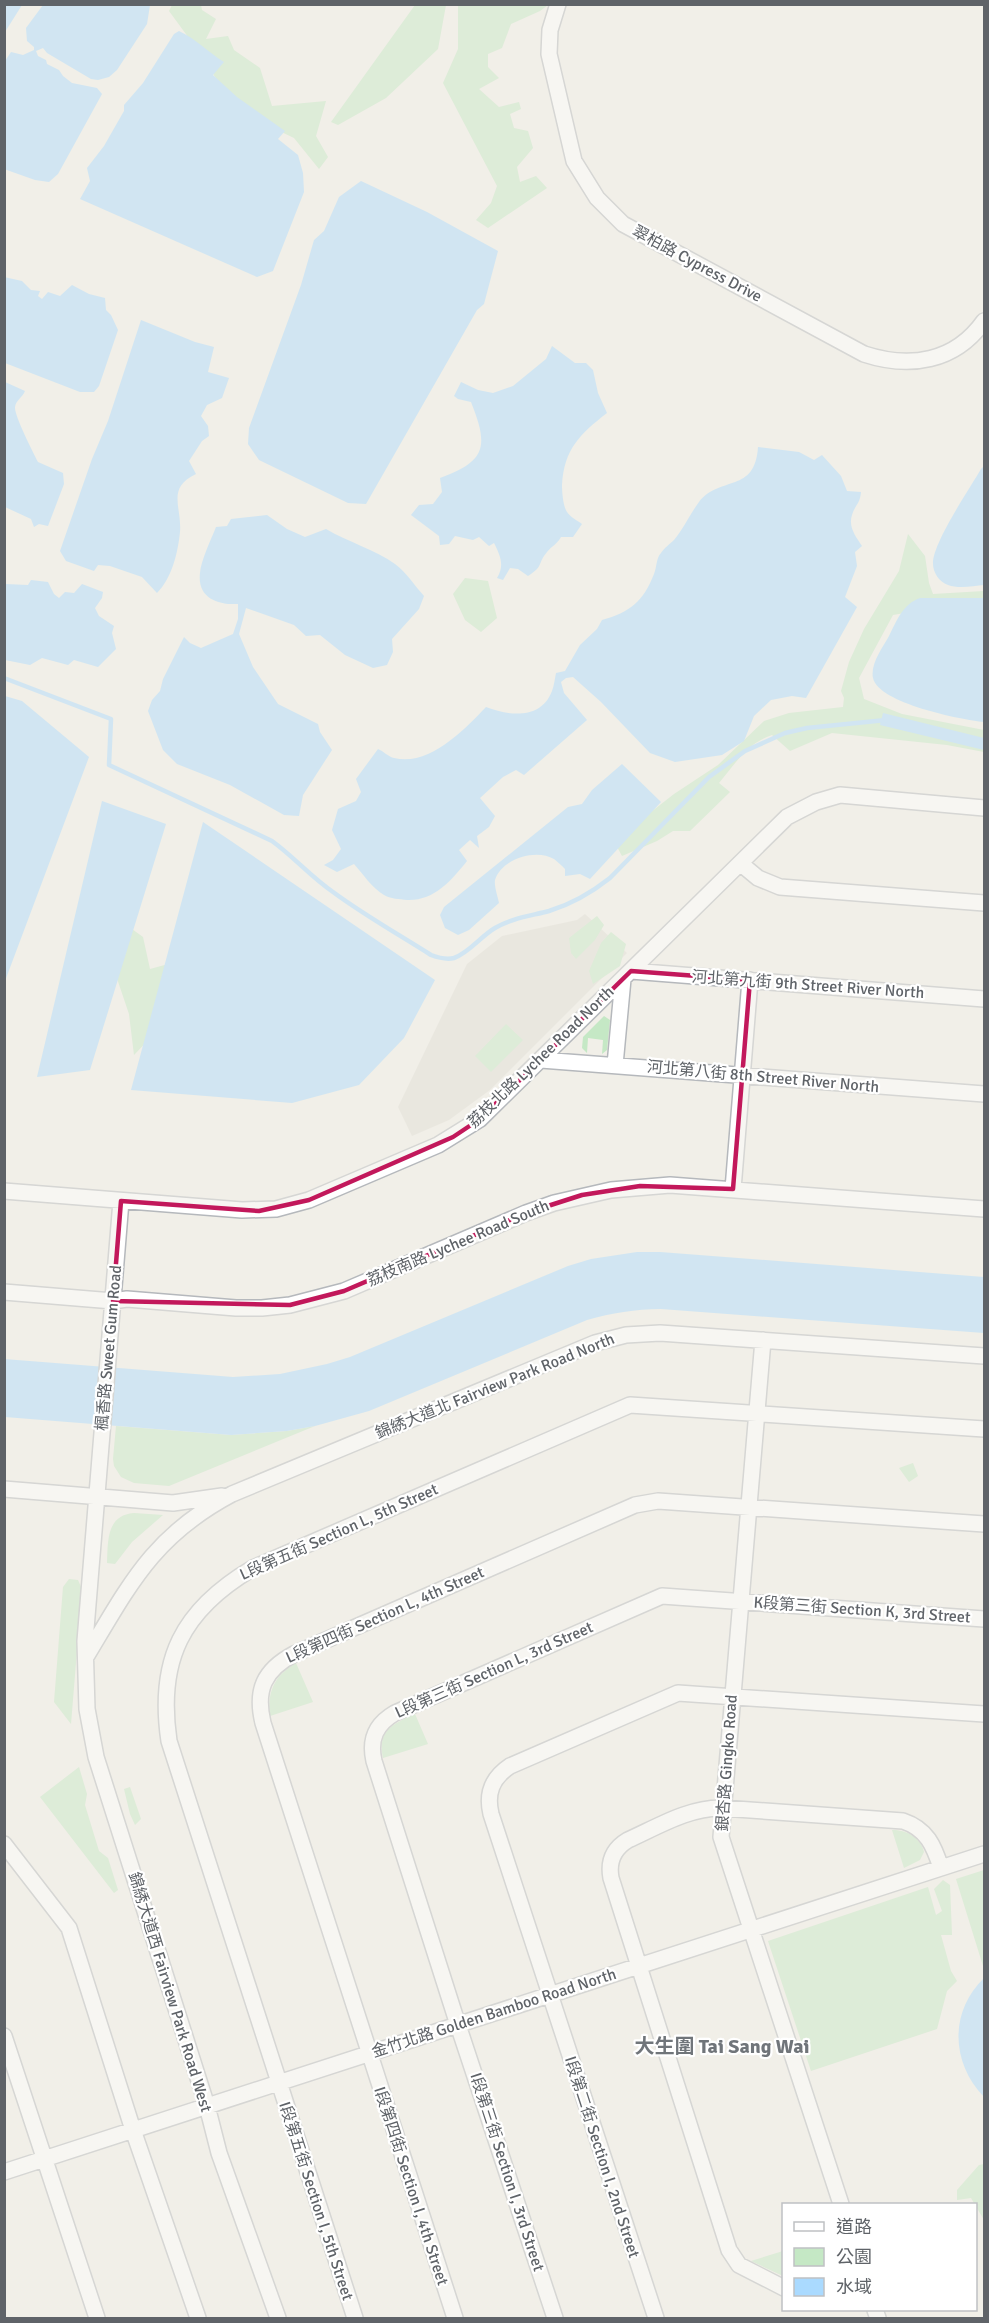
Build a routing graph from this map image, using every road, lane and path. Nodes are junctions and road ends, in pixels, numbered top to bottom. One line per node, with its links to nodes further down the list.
1 (558, 4): 2 (street, 翠柏路 Cypress Drive)
2 (984, 321)
3 (984, 808): 4 (street, 荔枝北路 Lychee Road North)
4 (740, 863): 5 (street); 6 (street, 荔枝北路 Lychee Road North)
5 (984, 903)
6 (627, 975): 7 (street, 河北第九街 9th Street River North); 9 (street, 荔枝北路 Lychee Road North); 10 (street)
7 (750, 980): 8 (street, 河北第九街 9th Street River North); 11 (street)
8 (984, 999)
9 (541, 1059): 10 (street, 河北第八街 8th Street River North); 15 (street, 荔枝北路 Lychee Road North)
10 (615, 1065): 11 (street, 河北第八街 8th Street River North)
11 (742, 1075): 12 (street, 河北第八街 8th Street River North); 13 (street)
12 (984, 1094)
13 (733, 1189): 16 (street, 荔枝南路 Lychee Road South); 18 (street, 荔枝南路 Lychee Road South)
14 (4, 1191): 15 (street, 荔枝北路 Lychee Road North)
15 (121, 1201): 18 (street, 楓香路 Sweet Gum Road)
16 (984, 1209)
17 (4, 1292): 18 (street, 荔枝南路 Lychee Road South)
18 (113, 1301): 25 (street, 楓香路 Sweet Gum Road)
19 (763, 1340): 20 (street, 錦綉大道北 Fairview Park Road North); 21 (street, 銀杏路 Gingko Road); 24 (street, 錦綉大道北 Fairview Park Road North)
20 (984, 1356)
21 (756, 1413): 22 (street, L段第五街 Section L, 5th Street); 26 (street, 銀杏路 Gingko Road); 43 (street, L段第五街 Section L, 5th Street)
22 (984, 1429)
23 (4, 1489): 25 (street)
24 (232, 1494): 25 (street); 30 (street)
25 (97, 1496): 30 (street, 錦綉大道西 Fairview Park Road West)
26 (748, 1507): 27 (street, L段第四街 Section L, 4th Street); 28 (street, 銀杏路 Gingko Road); 42 (street, L段第四街 Section L, 4th Street)
27 (984, 1524)
28 (740, 1602): 29 (street, K段第三街 Section K, 3rd Street); 31 (street, 銀杏路 Gingko Road); 40 (street, L段第三街 Section L, 3rd Street)
29 (984, 1619)
30 (84, 1660): 44 (street, 錦綉大道西 Fairview Park Road West)
31 (732, 1696): 32 (street, I段第二街 Section I, 2nd Street); 33 (street, 銀杏路 Gingko Road); 39 (street, I段第二街 Section I, 2nd Street)
32 (984, 1714)
33 (722, 1808): 36 (street); 37 (street, 銀杏路 Gingko Road); 38 (street)
34 (4, 1844): 45 (street)
35 (984, 1854): 36 (street, 金竹北路 Golden Bamboo Road North)
36 (941, 1868): 37 (street, 金竹北路 Golden Bamboo Road North)
37 (751, 1930): 38 (street, 金竹北路 Golden Bamboo Road North); 48 (street, 銀杏路 Gingko Road)
38 (639, 1966): 39 (street, 金竹北路 Golden Bamboo Road North); 49 (street)
39 (549, 1996): 40 (street, 金竹北路 Golden Bamboo Road North); 56 (street, I段第二街 Section I, 2nd Street)
40 (458, 2025): 42 (street, 金竹北路 Golden Bamboo Road North); 55 (street, I段第三街 Section I, 3rd Street)
41 (4, 2036): 46 (street)
42 (368, 2054): 43 (street, 金竹北路 Golden Bamboo Road North); 54 (street, I段第四街 Section I, 4th Street)
43 (278, 2083): 44 (street, 金竹北路 Golden Bamboo Road North); 53 (street, I段第五街 Section I, 5th Street)
44 (207, 2106): 45 (street, 金竹北路 Golden Bamboo Road North); 52 (street, 錦綉大道西 Fairview Park Road West)
45 (133, 2130): 46 (street, 金竹北路 Golden Bamboo Road North); 51 (street)
46 (45, 2159): 47 (street, 金竹北路 Golden Bamboo Road North); 50 (street)
47 (4, 2172)
48 (839, 2203)
49 (782, 2287)
50 (97, 2319)
51 (198, 2319)
52 (278, 2319)
53 (355, 2319)
54 (455, 2319)
55 (555, 2319)
56 (656, 2319)

